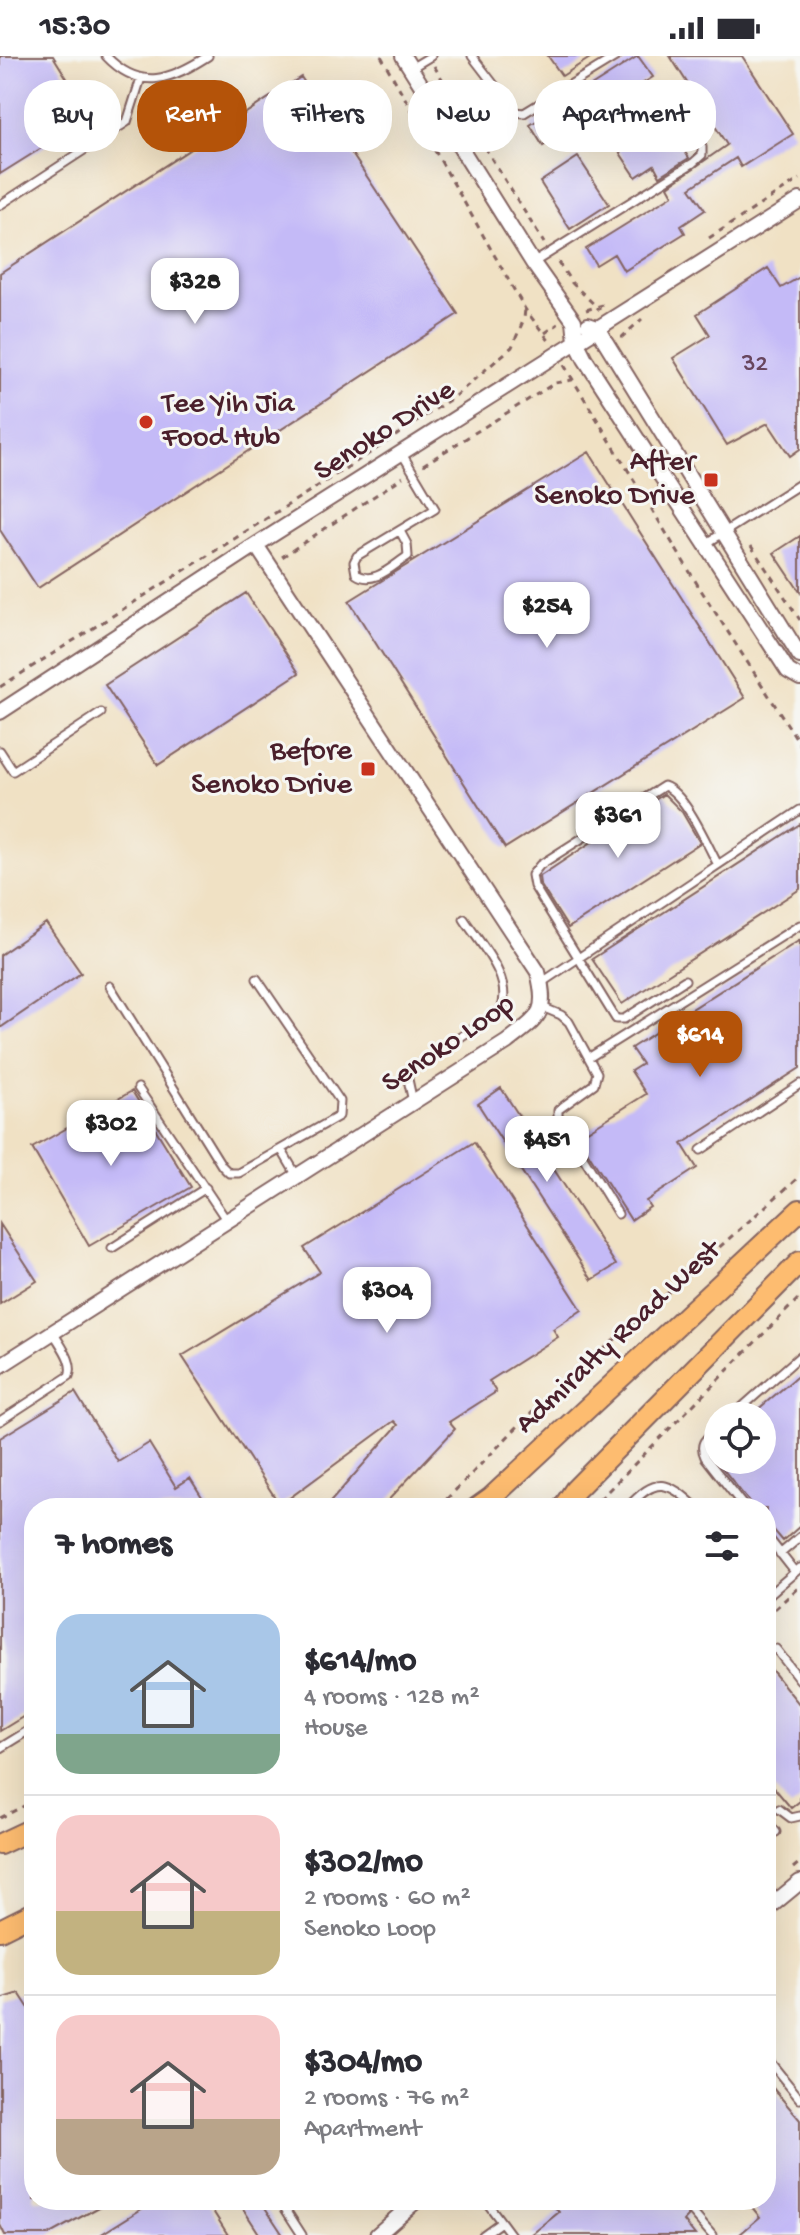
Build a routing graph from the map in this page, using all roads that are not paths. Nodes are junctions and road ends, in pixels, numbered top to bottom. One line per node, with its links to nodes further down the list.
1 (106, 56): 7 (lane)
2 (208, 56): 7 (lane)
3 (472, 56): 4 (lane)
4 (617, 56)
5 (430, 57): 6 (lane)
6 (407, 62): 11 (street)
7 (141, 78): 10 (lane)
8 (702, 152): 11 (lane)
9 (800, 200): 13 (street, Senoko Drive)
10 (0, 205)
11 (533, 263): 12 (street)
12 (574, 321): 13 (street); 14 (street)
13 (597, 328): 14 (street, Senoko Drive); 18 (street)
14 (576, 341): 15 (street, Senoko Drive); 20 (street)
15 (401, 452): 17 (lane); 19 (street, Senoko Drive)
16 (800, 484): 18 (lane)
17 (400, 531): 17 (lane)
18 (723, 533): 20 (lane); 21 (street)
19 (256, 545): 23 (street, Senoko Drive); 33 (street, Senoko Loop)
20 (704, 545): 22 (street)
21 (800, 656)
22 (800, 678)
23 (0, 712)
24 (101, 713): 25 (lane)
25 (0, 751)
26 (800, 810): 27 (lane)
27 (718, 865): 30 (lane); 30 (lane)
28 (464, 919): 39 (lane)
29 (800, 925): 36 (lane)
30 (578, 958): 32 (lane); 33 (lane)
31 (257, 979): 40 (lane)
32 (685, 980)
33 (541, 983): 35 (street, Senoko Loop)
34 (110, 986): 40 (lane)
35 (541, 1006): 36 (lane); 39 (street, Senoko Loop)
36 (590, 1057): 45 (lane)
37 (800, 1084): 41 (lane)
38 (138, 1088): 43 (lane)
39 (413, 1102): 42 (street, Senoko Loop)
40 (281, 1149): 42 (lane)
41 (701, 1150)
42 (297, 1176): 46 (street, Senoko Loop)
43 (206, 1188): 46 (lane); 47 (lane)
44 (800, 1210): 55 (main road, Admiralty Road West)
45 (618, 1214)
46 (227, 1221): 49 (street, Senoko Loop)
47 (112, 1248)
48 (800, 1262): 56 (main road)
49 (53, 1332): 51 (street, Senoko Loop); 53 (lane)
50 (800, 1356): 52 (lane)
51 (0, 1366)
52 (748, 1402)
53 (0, 1421)
54 (718, 1474): 59 (lane)
55 (488, 1498)
56 (571, 1498)
57 (637, 1498): 58 (lane)
58 (686, 1498)
59 (737, 1498)
60 (800, 1537): 62 (lane)
61 (776, 1549): 62 (lane)
62 (780, 1554): 63 (lane)
63 (798, 1570): 64 (lane)
64 (776, 1589)
65 (776, 1649): 66 (lane)
66 (800, 1680)
67 (24, 1733): 68 (lane)
68 (0, 1748)
69 (779, 1809): 70 (lane)
70 (800, 1816)
71 (24, 1833): 72 (main road)
72 (0, 1844)
73 (800, 1882): 74 (street)
74 (776, 1902)
75 (24, 1918): 76 (main road)
76 (0, 1930)
77 (776, 2069): 78 (lane)
78 (800, 2099)
79 (286, 2210): 84 (lane)
80 (406, 2210): 85 (street)
81 (492, 2210): 83 (lane)
82 (693, 2213): 88 (lane)
83 (501, 2222): 86 (lane); 87 (lane)
84 (302, 2235)
85 (377, 2235)
86 (483, 2235)
87 (511, 2235)
88 (712, 2235)

